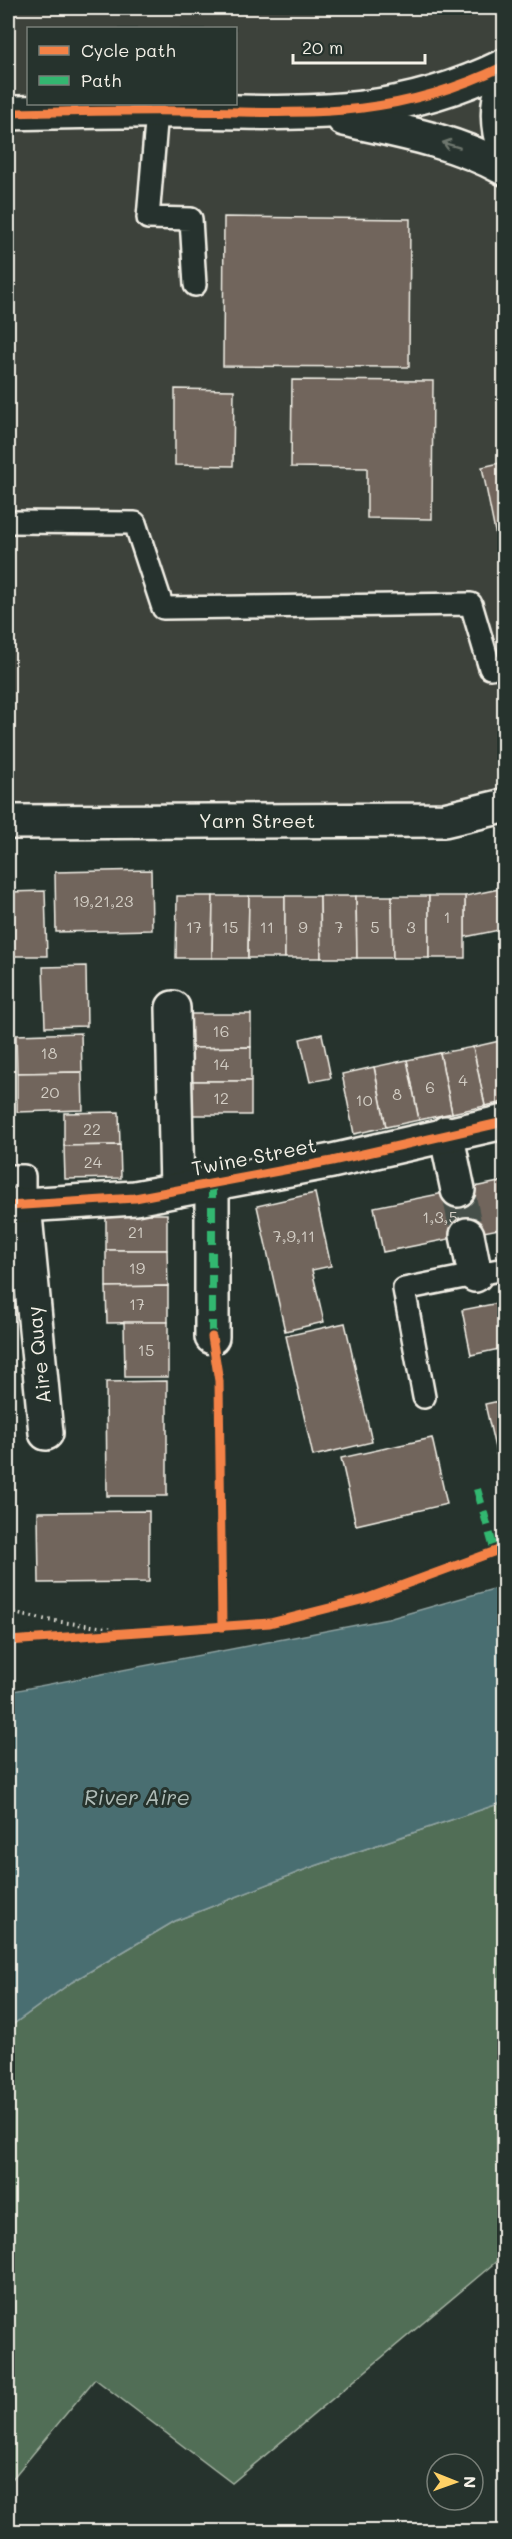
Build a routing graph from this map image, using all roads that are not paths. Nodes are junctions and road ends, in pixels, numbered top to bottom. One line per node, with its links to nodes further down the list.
1 (504, 66): 5 (street)
2 (504, 84): 6 (street)
3 (157, 111): 4 (street); 5 (street); 8 (lane)
4 (8, 113)
5 (319, 113): 7 (street, one-way to 5)
6 (504, 148)
7 (504, 168)
8 (195, 285)
9 (8, 522): 10 (lane)
10 (504, 666)
11 (504, 806): 12 (street, Yarn Street)
12 (8, 822)
13 (172, 1008): 18 (street, Twine Street)
14 (504, 1122): 15 (street, Twine Street)
15 (446, 1133): 17 (street, Twine Street); 19 (street)
16 (8, 1176): 20 (lane)
17 (212, 1183): 18 (street, Twine Street); 23 (street, Twine Street)
18 (177, 1190): 20 (street, Twine Street)
19 (458, 1190)
20 (16, 1205): 25 (street, Aire Quay)
21 (467, 1235): 22 (street)
22 (490, 1272): 24 (lane)
23 (212, 1337)
24 (424, 1397)
25 (46, 1433)

